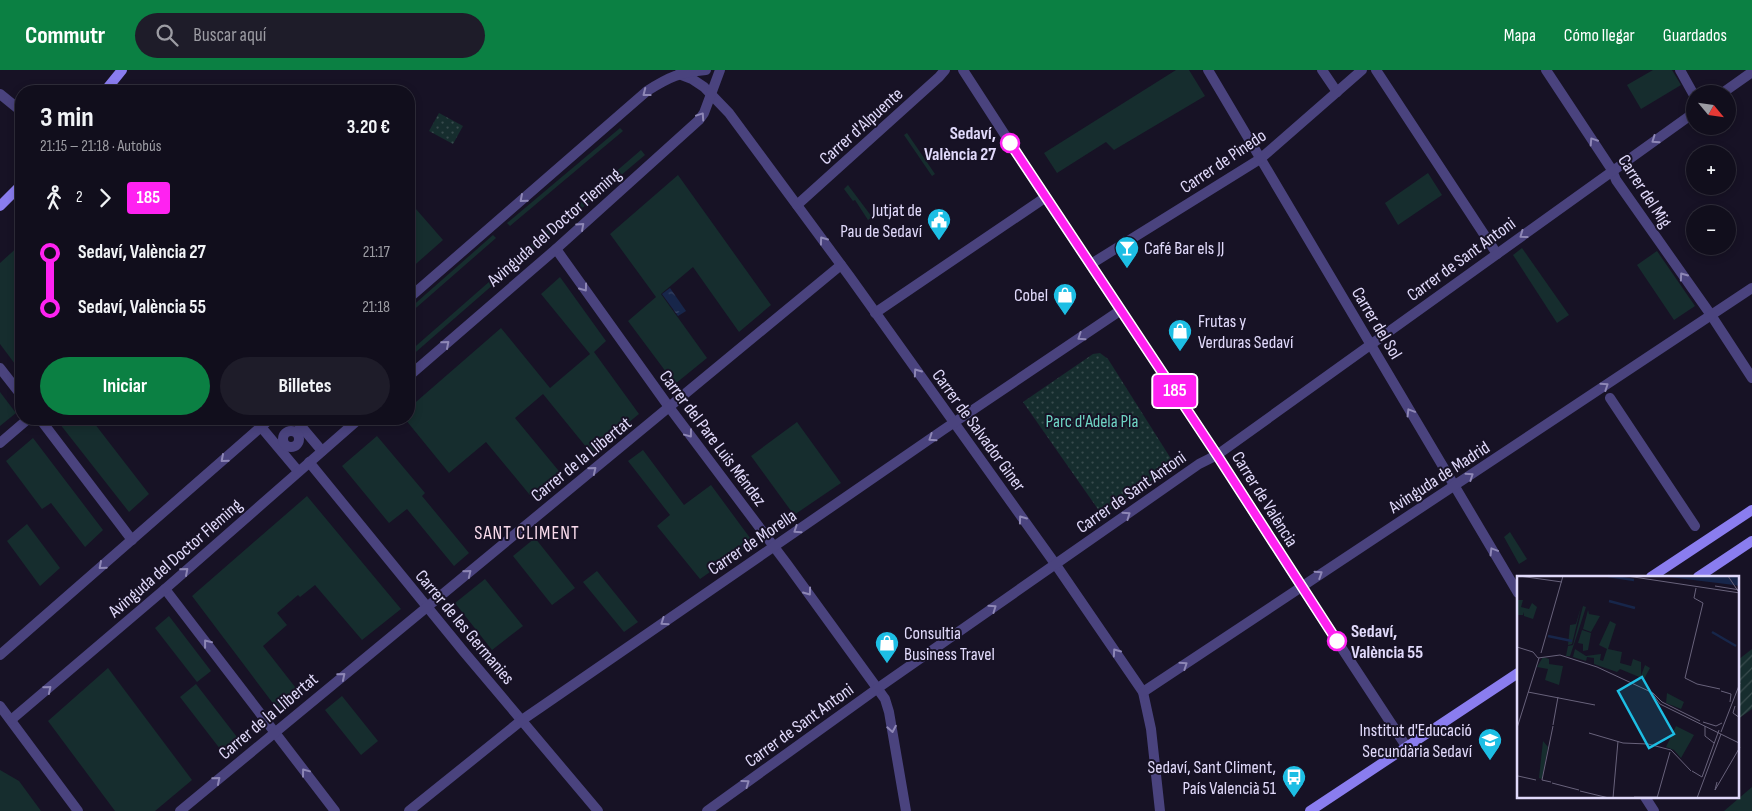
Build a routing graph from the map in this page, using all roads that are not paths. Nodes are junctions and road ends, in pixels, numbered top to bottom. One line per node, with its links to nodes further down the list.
1 (122, 70): 14 (street)
2 (706, 70): 13 (street)
3 (720, 70): 19 (street, Avinguda del Doctor Fleming)
4 (945, 70): 26 (street, Carrer d'Alpuente)
5 (963, 70): 25 (street, Carrer de València)
6 (1208, 70): 22 (street, Carrer del Sol)
7 (1322, 70): 17 (street)
8 (1362, 70): 17 (street, Carrer de Pinedo)
9 (1376, 70): 29 (street)
10 (1546, 70): 23 (street, Carrer del Mig, one-way to 10)
11 (1680, 70): 15 (street)
12 (1752, 72): 16 (street)
13 (679, 74): 19 (street); 33 (street, one-way to 33)
14 (110, 85)
15 (1688, 85)
16 (1734, 85)
17 (1338, 92): 22 (street, Carrer de Pinedo)
18 (0, 94): 20 (street)
19 (711, 95): 26 (street, Carrer de Salvador Giner); 28 (street, Avinguda del Doctor Fleming, one-way to 19)
20 (15, 106)
21 (1686, 118): 23 (street, Carrer de Sant Antoni, one-way to 23)
22 (1260, 159): 30 (street, Carrer de Pinedo); 37 (street, Carrer del Sol)
23 (1612, 170): 29 (street, Carrer de Sant Antoni, one-way to 29); 36 (street, Carrer del Mig, one-way to 23)
24 (15, 191): 27 (street)
25 (1046, 197): 30 (street, Carrer de València); 35 (street)
26 (797, 205): 31 (street, Carrer de Salvador Giner, one-way to 26)
27 (0, 206)
28 (556, 249): 39 (street, Avinguda del Doctor Fleming, one-way to 28); 43 (street, Carrer del Pare Luis Méndez, one-way to 43)
29 (1497, 254): 37 (street, Carrer de Sant Antoni)
30 (1091, 264): 34 (street, Carrer de València)
31 (841, 265): 35 (street, Carrer de Salvador Giner); 43 (street, Carrer de la Llibertat)
32 (1752, 288): 36 (street, Avinguda de Madrid)
33 (415, 293)
34 (1121, 310): 44 (street, Carrer de Morella, one-way to 44); 53 (street, Carrer de València)
35 (875, 314): 44 (street, Carrer de Salvador Giner, one-way to 35)
36 (1711, 315): 40 (street, Carrer del Mig); 56 (street, Avinguda de Madrid, one-way to 36)
37 (1370, 344): 53 (street, Carrer de Sant Antoni); 56 (street, Carrer del Sol, one-way to 37)
38 (0, 368): 41 (street)
39 (415, 371)
40 (1752, 378)
41 (15, 387)
42 (1610, 398): 58 (street)
43 (669, 407): 61 (street, Carrer del Pare Luis Méndez, one-way to 61); 68 (street, Carrer de la Llibertat, one-way to 43)
44 (954, 423): 61 (street, Carrer de Morella, one-way to 61); 62 (street, Carrer de Salvador Giner, one-way to 44)
45 (21, 425): 51 (street)
46 (45, 425): 59 (street)
47 (263, 425): 50 (street)
48 (300, 425): 52 (street)
49 (352, 425): 52 (street, Avinguda del Doctor Fleming)
50 (261, 427): 55 (street); 59 (street, one-way to 59)
51 (0, 443)
52 (322, 450): 54 (street, Avinguda del Doctor Fleming)
53 (1217, 455): 62 (street, Carrer de Sant Antoni, one-way to 53); 65 (street, Carrer de València)
54 (309, 462): 55 (street, Avinguda del Doctor Fleming); 68 (street, Carrer de les Germanies)
55 (298, 471): 66 (street, Avinguda del Doctor Fleming, one-way to 55)
56 (1455, 486): 65 (street, Avinguda de Madrid, one-way to 56); 67 (street, Carrer del Sol, one-way to 56)
57 (1752, 510): 63 (street)
58 (1695, 526)
59 (132, 540): 69 (street, one-way to 69)
60 (1752, 542): 64 (street)
61 (774, 546): 71 (street, Carrer del Pare Luis Méndez, one-way to 71); 75 (street, Carrer de Morella, one-way to 75)
62 (1056, 565): 71 (street, Carrer de Sant Antoni, one-way to 62); 72 (street, Carrer de Salvador Giner, one-way to 62)
63 (1653, 576)
64 (1700, 576)
65 (1300, 586): 72 (street, Avinguda de Madrid, one-way to 65); 77 (street, Carrer de València)
66 (165, 589): 74 (street, Avinguda del Doctor Fleming, one-way to 66); 76 (street, one-way to 66)
67 (1517, 591)
68 (426, 607): 75 (street, Carrer de les Germanies); 76 (street, Carrer de la Llibertat, one-way to 68)
69 (0, 655)
70 (1517, 674): 77 (street)
71 (878, 688): 84 (street, Carrer de Sant Antoni, one-way to 71); 85 (street, Carrer del Pare Luis Méndez, one-way to 85)
72 (1143, 692): 86 (street, Carrer de Salvador Giner)
73 (0, 706): 74 (street)
74 (11, 720): 79 (street)
75 (522, 720): 82 (street, Carrer de Morella); 83 (street, Carrer de les Germanies)
76 (275, 732): 80 (street, Carrer de la Llibertat, one-way to 76); 81 (street, one-way to 76)
77 (1406, 746): 87 (street)
78 (1646, 798): 88 (street)
79 (78, 811)
80 (180, 811)
81 (335, 811)
82 (409, 811)
83 (598, 811)
84 (707, 811)
85 (906, 811)
86 (1160, 811)
87 (1310, 811)
88 (1654, 811)

